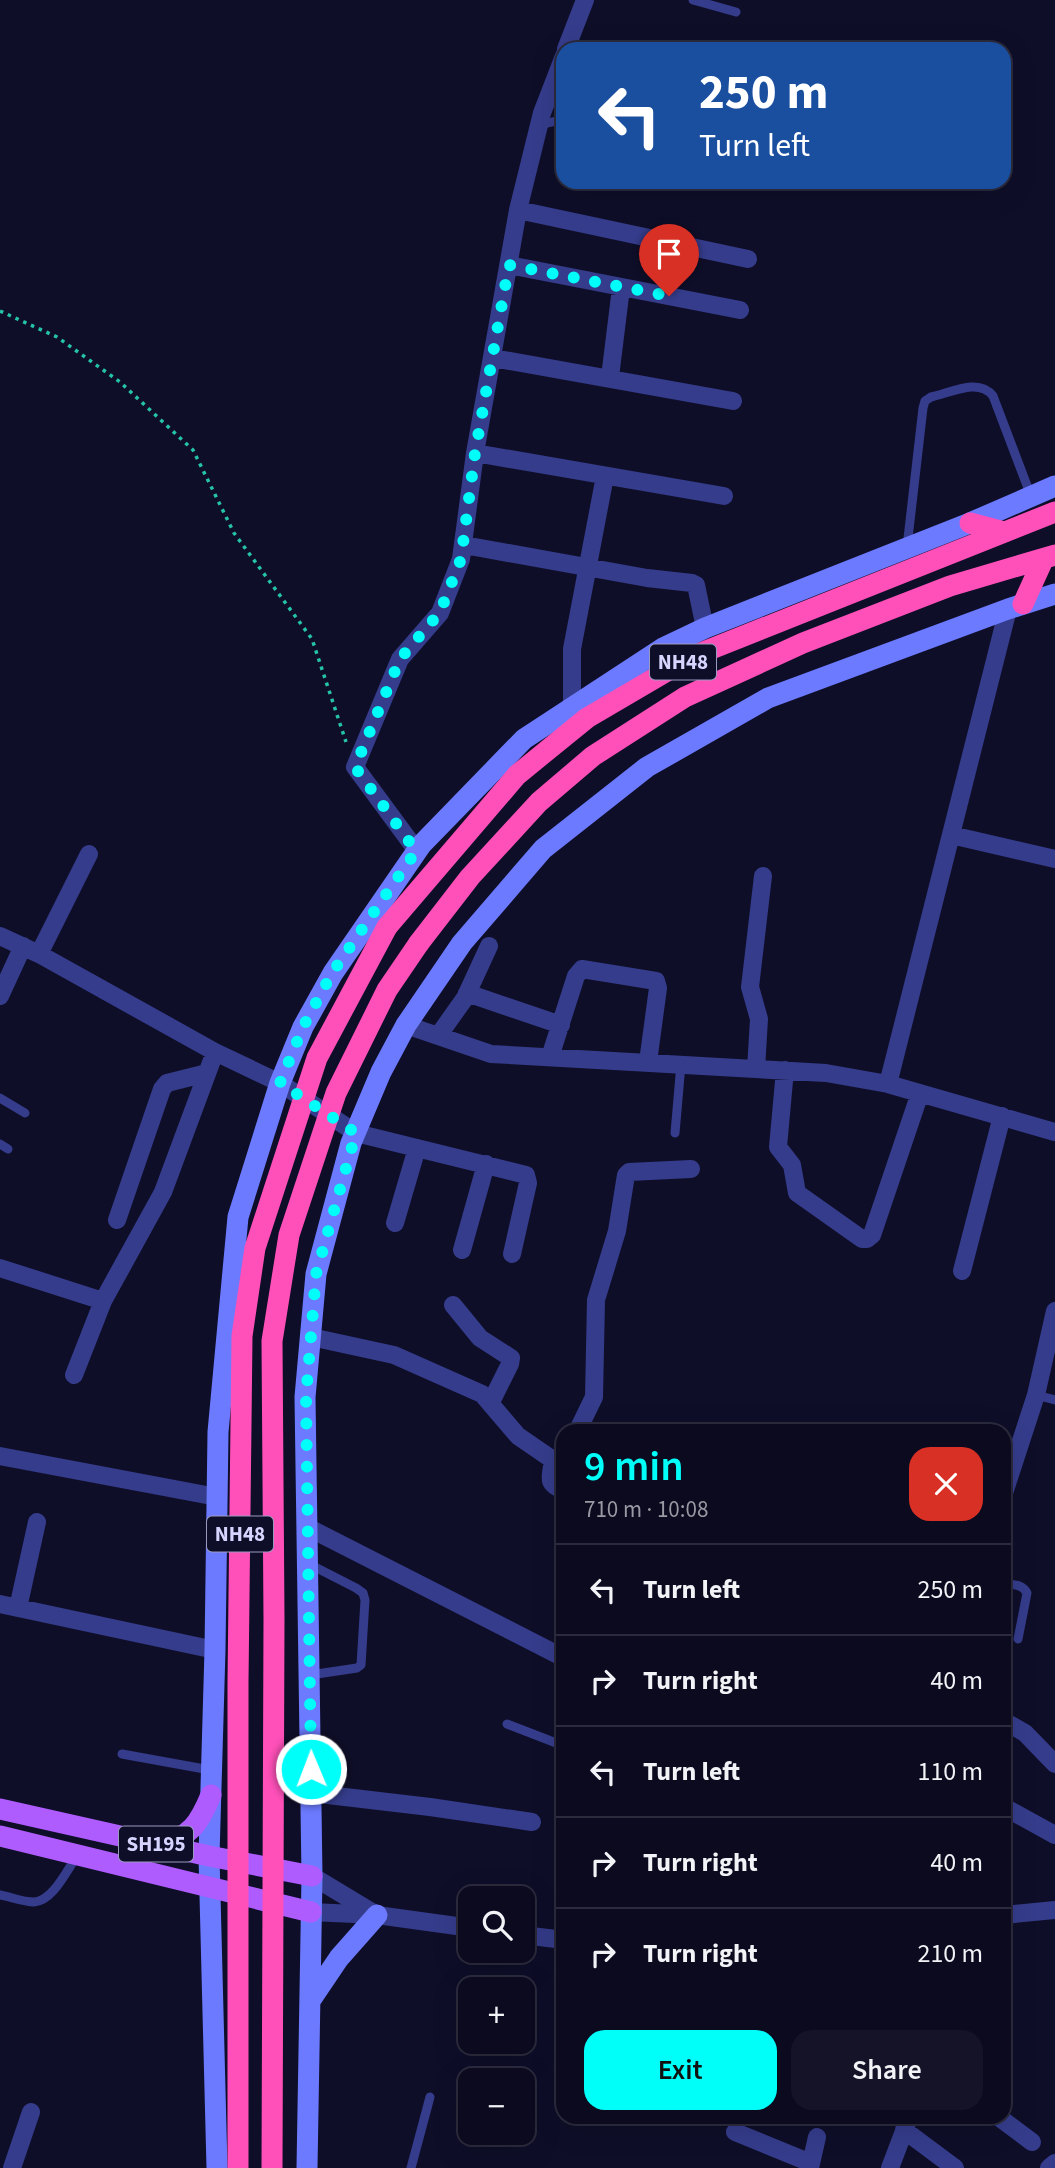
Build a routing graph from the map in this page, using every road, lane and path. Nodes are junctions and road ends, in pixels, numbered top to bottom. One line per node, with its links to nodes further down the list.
1 (585, 0): 4 (street)
2 (693, 0): 3 (lane)
3 (736, 12)
4 (569, 42)
5 (556, 79): 7 (street)
6 (556, 120): 7 (lane)
7 (540, 125): 8 (street)
8 (518, 210): 9 (street); 10 (street)
9 (748, 259)
10 (509, 265): 11 (street); 14 (street)
11 (621, 288): 12 (street); 15 (street)
12 (740, 310)
13 (0, 311): 33 (path)
14 (493, 358): 15 (street); 17 (street)
15 (610, 377): 16 (street)
16 (733, 401)
17 (475, 453): 18 (street); 25 (street)
18 (605, 476): 20 (street); 28 (street)
19 (1055, 486): 21 (street)
20 (724, 496)
21 (1031, 498): 23 (street); 26 (lane)
22 (1055, 512): 24 (highway, NH48)
23 (970, 523): 24 (highway); 26 (street)
24 (1004, 532): 134 (highway, NH48, bridge)
25 (464, 545): 28 (street); 33 (street)
26 (907, 549): 31 (street)
27 (1049, 557): 30 (highway); 135 (highway, NH48, bridge)
28 (586, 566): 31 (street); 32 (street)
29 (1055, 594): 30 (street)
30 (1016, 607): 34 (street); 44 (street)
31 (705, 628): 32 (street)
32 (572, 707): 35 (street)
33 (355, 767): 35 (street)
34 (951, 835): 37 (street); 55 (street)
35 (416, 851): 54 (street)
36 (89, 854): 41 (street)
37 (1055, 859)
38 (763, 876): 51 (street)
39 (0, 936): 41 (street)
40 (489, 946): 42 (street)
41 (31, 950): 43 (street); 47 (street)
42 (467, 993): 45 (street); 46 (street)
43 (0, 996)
44 (406, 1025): 46 (street); 60 (street)
45 (561, 1025): 48 (street); 49 (street)
46 (438, 1037): 48 (street)
47 (215, 1052): 53 (street); 54 (street)
48 (550, 1057): 49 (street)
49 (648, 1062): 50 (street)
50 (681, 1064): 51 (street); 62 (lane)
51 (756, 1069): 52 (street)
52 (785, 1070): 55 (street); 56 (street)
53 (207, 1073): 66 (street); 72 (street)
54 (283, 1077): 60 (street); 86 (street)
55 (888, 1084): 56 (street)
56 (920, 1093): 59 (street)
57 (0, 1098): 58 (lane)
58 (25, 1113)
59 (1002, 1116): 61 (street); 71 (street)
60 (359, 1128): 63 (street); 75 (street)
61 (1055, 1132)
62 (675, 1133)
63 (418, 1148): 64 (street); 67 (street)
64 (486, 1164): 68 (street); 69 (street)
65 (691, 1169): 80 (street)
66 (117, 1220)
67 (395, 1223)
68 (462, 1250)
69 (512, 1254)
70 (0, 1268): 72 (street)
71 (962, 1270)
72 (103, 1301): 76 (street)
73 (453, 1305): 79 (street)
74 (1055, 1311): 77 (street)
75 (311, 1337): 79 (street); 88 (street)
76 (74, 1375)
77 (1036, 1395): 78 (lane); 84 (street)
78 (1055, 1400)
79 (491, 1402): 82 (street)
80 (581, 1424)
81 (0, 1456): 86 (street)
82 (556, 1458)
83 (556, 1464): 85 (street)
84 (1011, 1472)
85 (556, 1487)
86 (217, 1497): 93 (street)
87 (37, 1522): 91 (street)
88 (309, 1528): 89 (street); 94 (street)
89 (309, 1564): 95 (street); 95 (lane)
90 (1011, 1584): 92 (lane)
91 (9, 1606): 93 (street)
92 (1018, 1639)
93 (215, 1650): 101 (street)
94 (556, 1654)
95 (310, 1675): 102 (street)
96 (507, 1724): 98 (lane)
97 (1011, 1725): 100 (street)
98 (556, 1743)
99 (122, 1754): 101 (lane)
100 (1055, 1763)
101 (212, 1770): 103 (street)
102 (312, 1793): 106 (street); 112 (street)
103 (211, 1795): 109 (main road); 111 (street)
104 (0, 1809): 109 (main road, SH195)
105 (1011, 1811): 107 (street)
106 (532, 1822)
107 (1055, 1835)
108 (0, 1836): 110 (main road)
109 (160, 1845): 111 (main road, SH195)
110 (77, 1856): 113 (main road); 114 (lane)
111 (209, 1856): 112 (main road, SH195); 113 (street)
112 (312, 1876): 116 (street); 118 (street)
113 (211, 1887): 116 (main road); 133 (street)
114 (0, 1895)
115 (1055, 1910): 117 (street)
116 (311, 1912): 118 (street); 122 (street)
117 (1011, 1914)
118 (377, 1915): 119 (street); 122 (street)
119 (458, 1926)
120 (535, 1936): 121 (street)
121 (556, 1939)
122 (310, 2001): 136 (street)
123 (430, 2097): 137 (lane)
124 (31, 2112): 132 (street)
125 (906, 2124): 138 (street); 139 (street)
126 (1008, 2124): 129 (street)
127 (736, 2132): 131 (street)
128 (817, 2137): 131 (street)
129 (1032, 2142)
130 (1055, 2163): 140 (street)
131 (810, 2166)
132 (12, 2168)
133 (217, 2168)
134 (238, 2168)
135 (272, 2168)
136 (307, 2168)
137 (411, 2168)
138 (890, 2168)
139 (955, 2168)
140 (1049, 2168)

